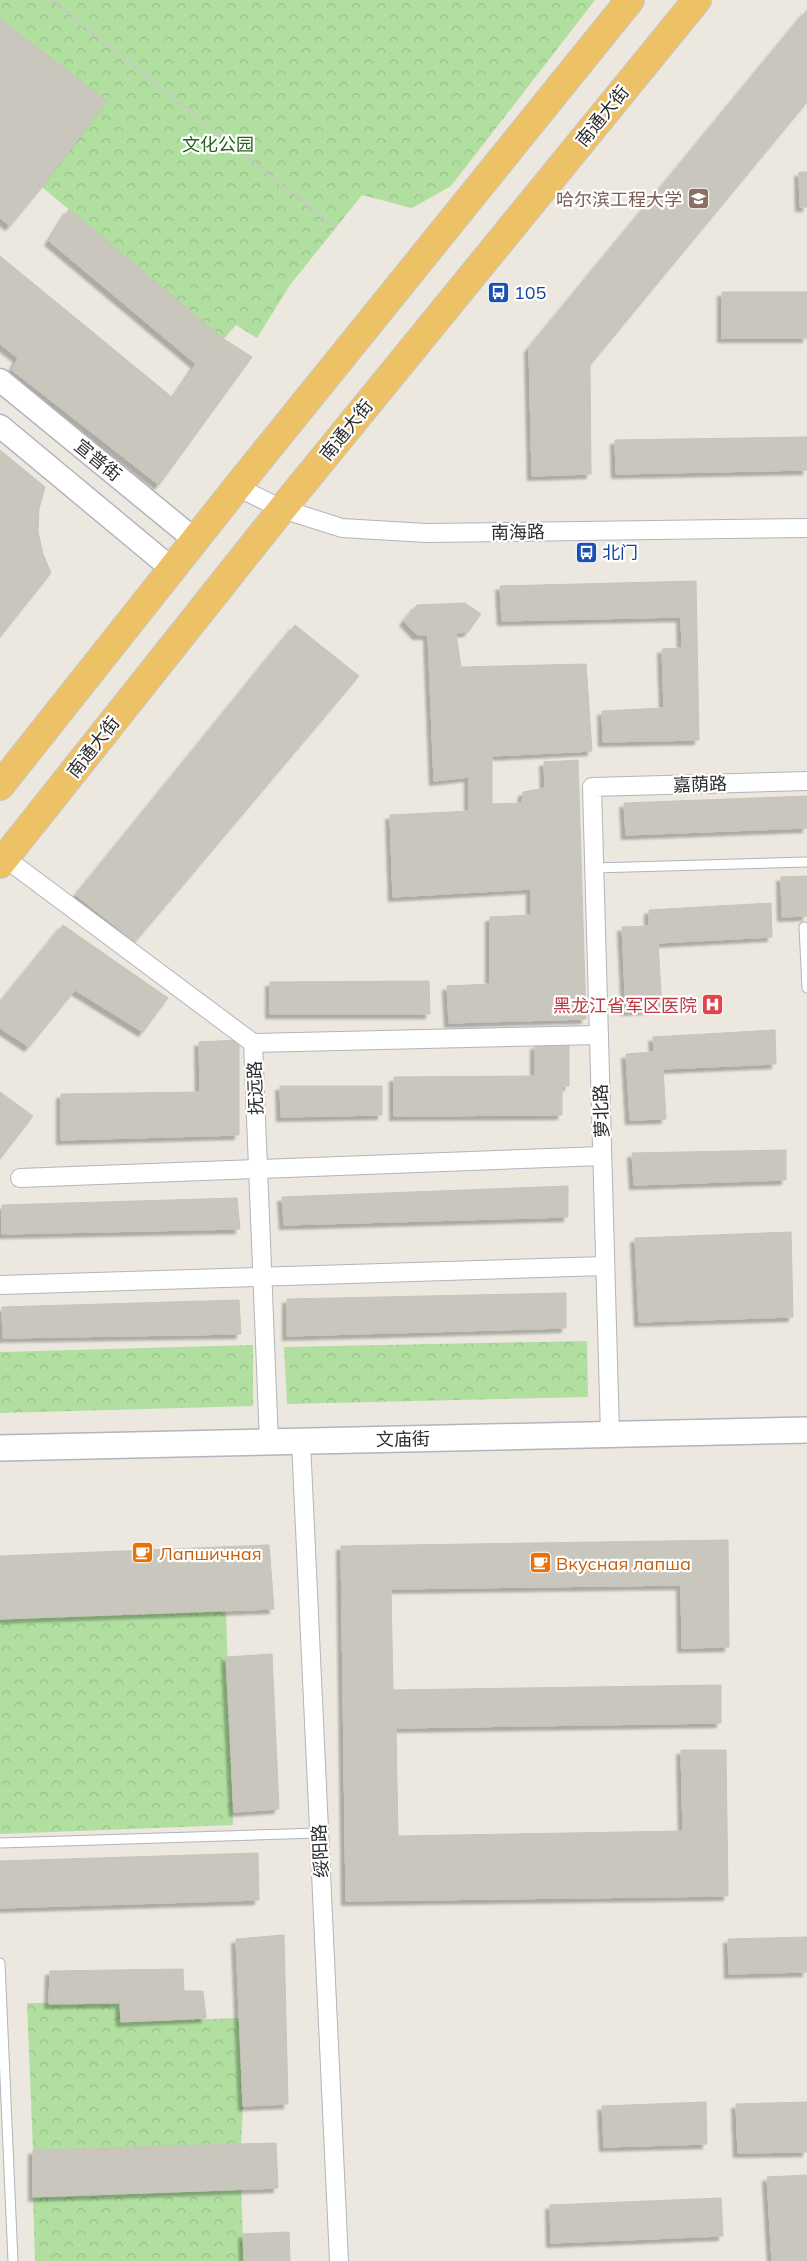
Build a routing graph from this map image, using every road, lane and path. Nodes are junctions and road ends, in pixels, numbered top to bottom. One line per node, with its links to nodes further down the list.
1 (51, 0): 4 (path)
2 (630, 0): 7 (highway)
3 (697, 0): 8 (highway, 南通大街)
4 (336, 228)
5 (0, 380): 10 (street, 宣普街)
6 (0, 426): 11 (street, 宣普街)
7 (237, 487): 8 (street, 南海路); 10 (highway)
8 (282, 508): 9 (street, 南海路); 15 (highway, 南通大街)
9 (807, 528)
10 (195, 540): 11 (highway)
11 (172, 569): 13 (highway)
12 (807, 781): 14 (street, 嘉荫路)
13 (0, 786)
14 (592, 787): 17 (street, 萝北路)
15 (3, 861): 21 (street, 抚远路)
16 (807, 862): 17 (lane)
17 (594, 868): 20 (street, 萝北路)
18 (804, 927): 19 (lane)
19 (807, 988)
20 (599, 1035): 21 (street); 22 (street, 萝北路)
21 (253, 1043): 23 (street, 抚远路)
22 (602, 1156): 23 (street); 25 (street, 萝北路)
23 (258, 1169): 24 (street); 26 (street, 抚远路)
24 (20, 1178)
25 (605, 1266): 26 (street); 29 (street, 萝北路)
26 (262, 1276): 27 (street); 30 (street, 抚远路)
27 (0, 1285)
28 (807, 1430): 29 (main road, 文庙街)
29 (610, 1434): 31 (main road, 文庙街)
30 (268, 1442): 31 (main road, 文庙街); 32 (main road, 文庙街)
31 (301, 1442): 33 (street, 绥阳路)
32 (0, 1448)
33 (319, 1833): 34 (lane); 37 (street, 绥阳路)
34 (0, 1844)
35 (0, 1963): 36 (lane)
36 (13, 2261)
37 (339, 2261)

